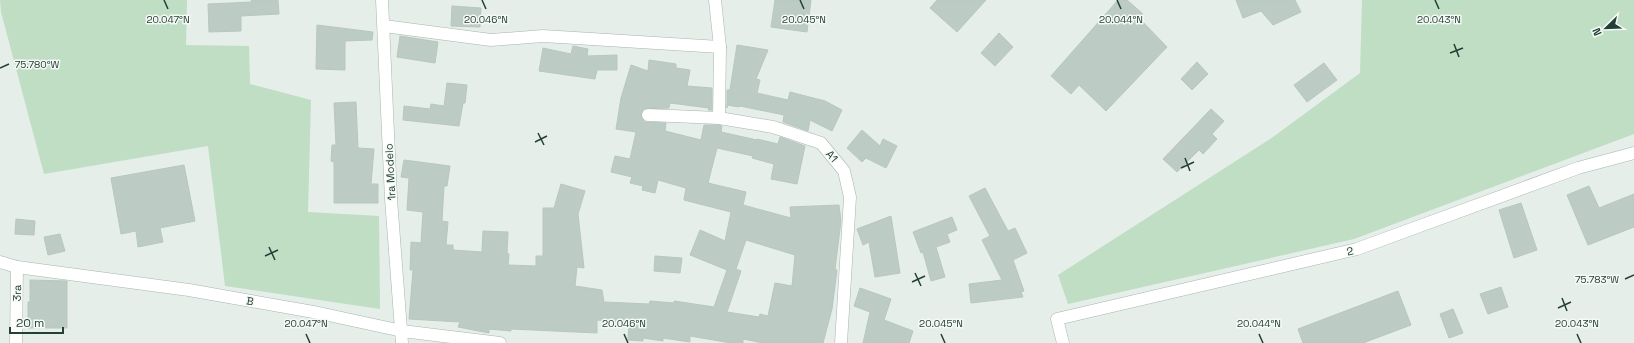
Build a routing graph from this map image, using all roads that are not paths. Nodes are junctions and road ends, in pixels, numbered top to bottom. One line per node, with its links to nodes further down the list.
1 (382, 0): 3 (street, 1ra Modelo)
2 (716, 0): 4 (street)
3 (384, 26): 4 (street); 10 (street, 1ra Modelo)
4 (720, 47): 6 (street)
5 (648, 115): 6 (street, A1)
6 (719, 118): 13 (street, A1)
7 (1634, 153): 14 (street, 2)
8 (0, 262): 9 (street, B)
9 (17, 267): 10 (street, B); 11 (street, 3ra)
10 (402, 337): 12 (street, B)
11 (16, 343)
12 (500, 343)
13 (841, 343)
14 (1063, 343)

